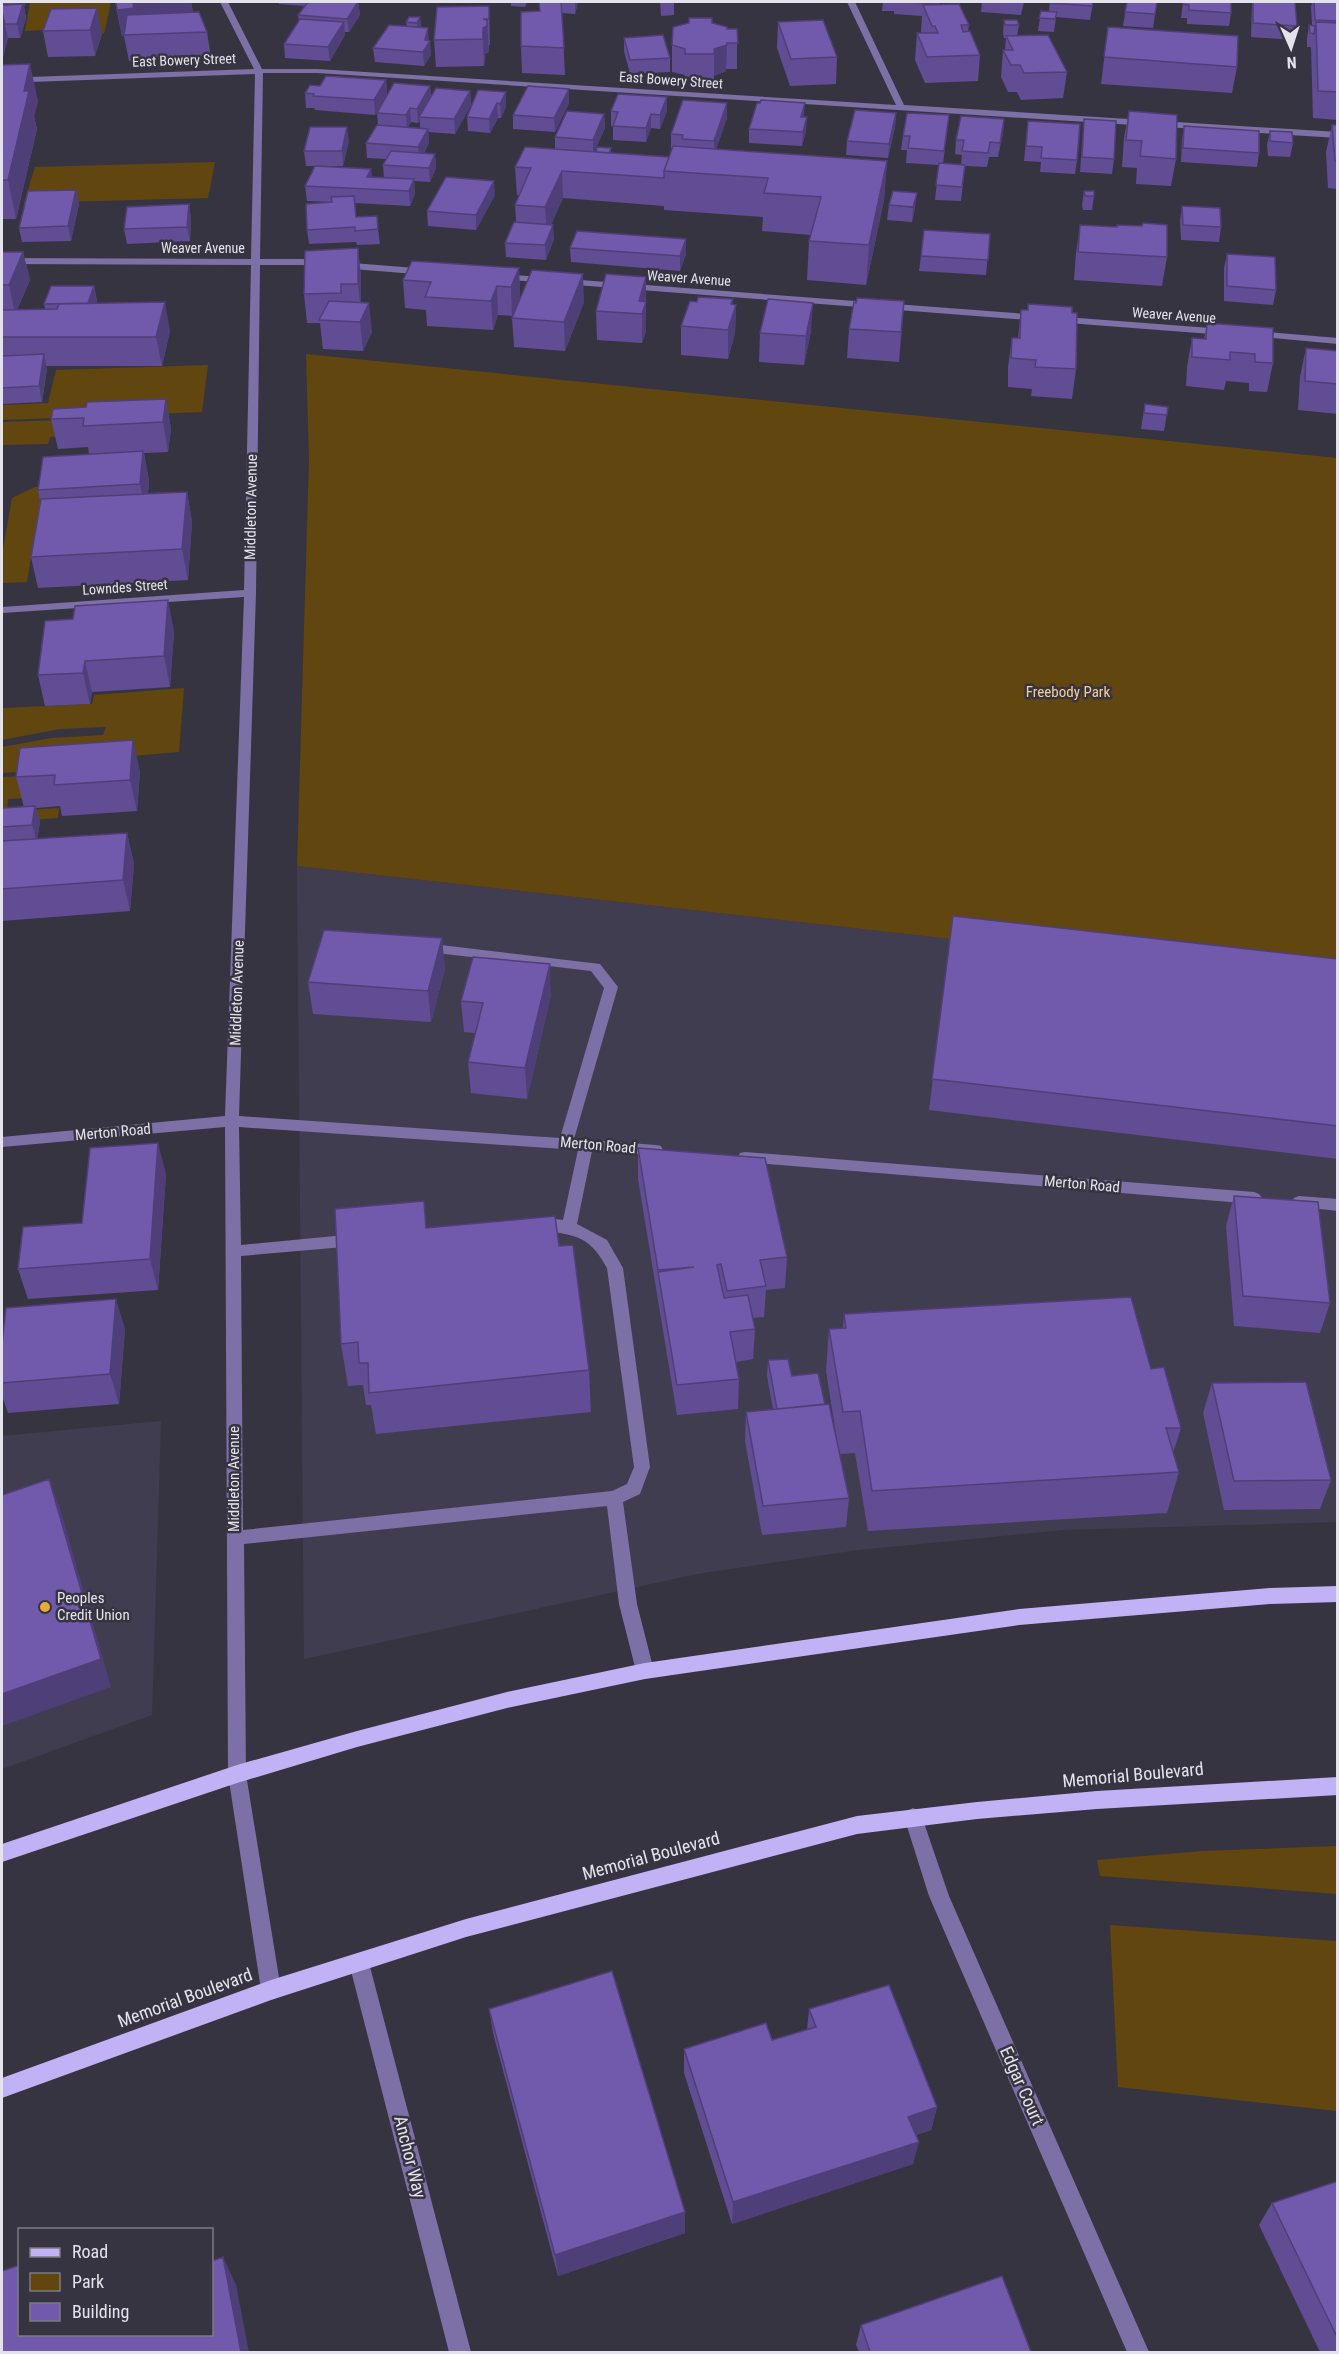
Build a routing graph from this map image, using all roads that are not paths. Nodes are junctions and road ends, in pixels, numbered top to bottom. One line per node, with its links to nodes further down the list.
1 (224, 2): 3 (street, Middleton Avenue)
2 (851, 2): 5 (street)
3 (259, 71): 4 (street, East Bowery Street); 5 (street, East Bowery Street); 8 (street, Middleton Avenue)
4 (2, 81)
5 (902, 109): 6 (street, East Bowery Street)
6 (1338, 135)
7 (2, 261): 8 (street, Weaver Avenue)
8 (254, 261): 9 (street, Weaver Avenue); 14 (street, Middleton Avenue)
9 (445, 273)
10 (492, 277): 11 (street, Weaver Avenue)
11 (1230, 333)
12 (1242, 333): 13 (street)
13 (1338, 341)
14 (250, 593): 15 (street, Lowndes Street); 17 (street, Middleton Avenue)
15 (2, 610)
16 (406, 946): 19 (street)
17 (232, 1121): 18 (street, Merton Road); 19 (street, Merton Road); 27 (street, Middleton Avenue)
18 (2, 1142)
19 (566, 1142): 20 (street, Merton Road)
20 (586, 1145): 21 (street, Merton Road); 25 (street)
21 (669, 1151)
22 (729, 1156): 23 (street, Merton Road)
23 (1338, 1205)
24 (518, 1225): 25 (street)
25 (569, 1227): 28 (street)
26 (376, 1238): 27 (street)
27 (234, 1251): 29 (street, Middleton Avenue)
28 (614, 1498): 29 (street); 31 (street)
29 (234, 1538): 32 (street, Middleton Avenue)
30 (1338, 1594): 31 (main road)
31 (645, 1671): 32 (main road)
32 (237, 1774): 35 (main road); 37 (street, Middleton Avenue)
33 (1338, 1786): 34 (main road, Memorial Boulevard)
34 (912, 1818): 36 (main road, Memorial Boulevard); 40 (street, Edgar Court)
35 (2, 1853)
36 (359, 1963): 37 (main road, Memorial Boulevard); 39 (street, Anchor Way)
37 (271, 1990): 38 (main road, Memorial Boulevard)
38 (2, 2088)
39 (460, 2352)
40 (1138, 2352)

